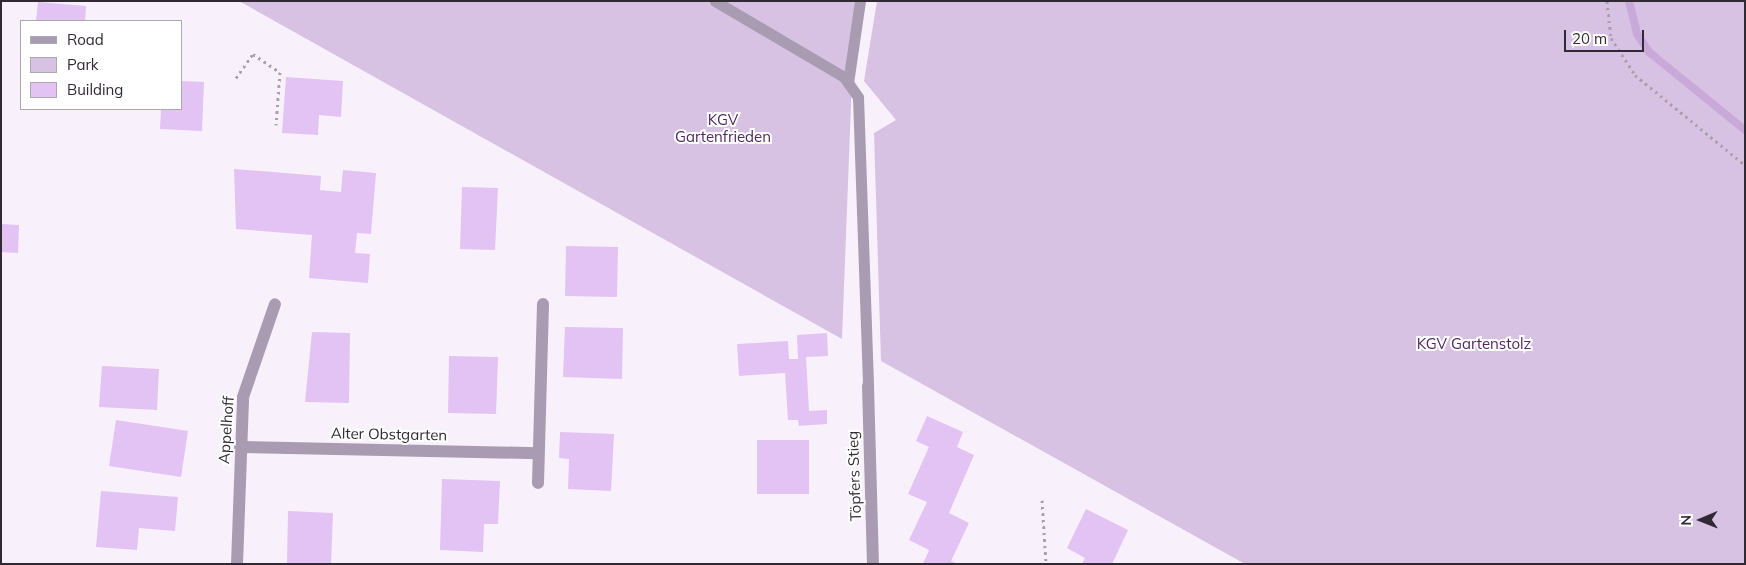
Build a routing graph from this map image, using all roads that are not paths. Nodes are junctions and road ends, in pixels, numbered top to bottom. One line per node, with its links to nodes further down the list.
1 (715, 1): 3 (lane)
2 (860, 1): 3 (lane)
3 (848, 83): 6 (lane)
4 (276, 304): 7 (street, Appelhoff)
5 (543, 304): 8 (street)
6 (868, 386): 11 (street, Töpfers Stieg)
7 (240, 447): 8 (street, Alter Obstgarten); 10 (street, Appelhoff)
8 (538, 453): 9 (street)
9 (538, 483)
10 (237, 564)
11 (873, 564)

